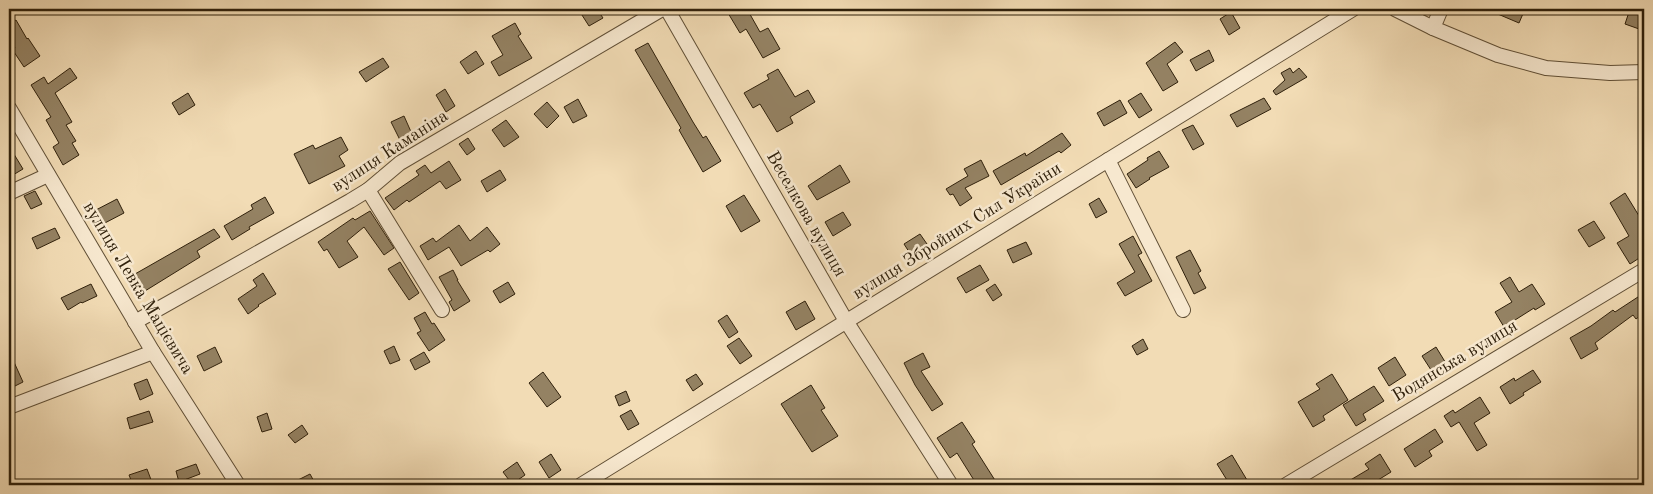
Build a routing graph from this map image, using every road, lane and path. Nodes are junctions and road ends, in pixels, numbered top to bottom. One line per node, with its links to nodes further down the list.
1 (662, 9): 11 (street, вулиця Каманіна)
2 (667, 9): 16 (street, Веселкова вулиця)
3 (1353, 9): 9 (street, вулиця Збройних Сил України)
4 (1395, 9): 6 (street)
5 (1441, 9): 6 (street)
6 (1433, 28): 7 (street)
7 (1644, 72)
8 (9, 108): 10 (street, вулиця Левка Мацієвича)
9 (1108, 160): 15 (street); 16 (street, вулиця Збройних Сил України)
10 (48, 175): 12 (street); 17 (street, вулиця Левка Мацієвича)
11 (368, 190): 14 (street); 17 (street, вулиця Каманіна)
12 (9, 193)
13 (1644, 270): 23 (street, Водянська вулиця)
14 (442, 310)
15 (1183, 310)
16 (846, 321): 21 (street, вулиця Збройних Сил України); 22 (street, Веселкова вулиця)
17 (135, 322): 18 (street, вулиця Левка Мацієвича)
18 (153, 352): 19 (street); 20 (street, вулиця Левка Мацієвича)
19 (9, 407)
20 (238, 485)
21 (581, 485)
22 (951, 485)
23 (1286, 485)

